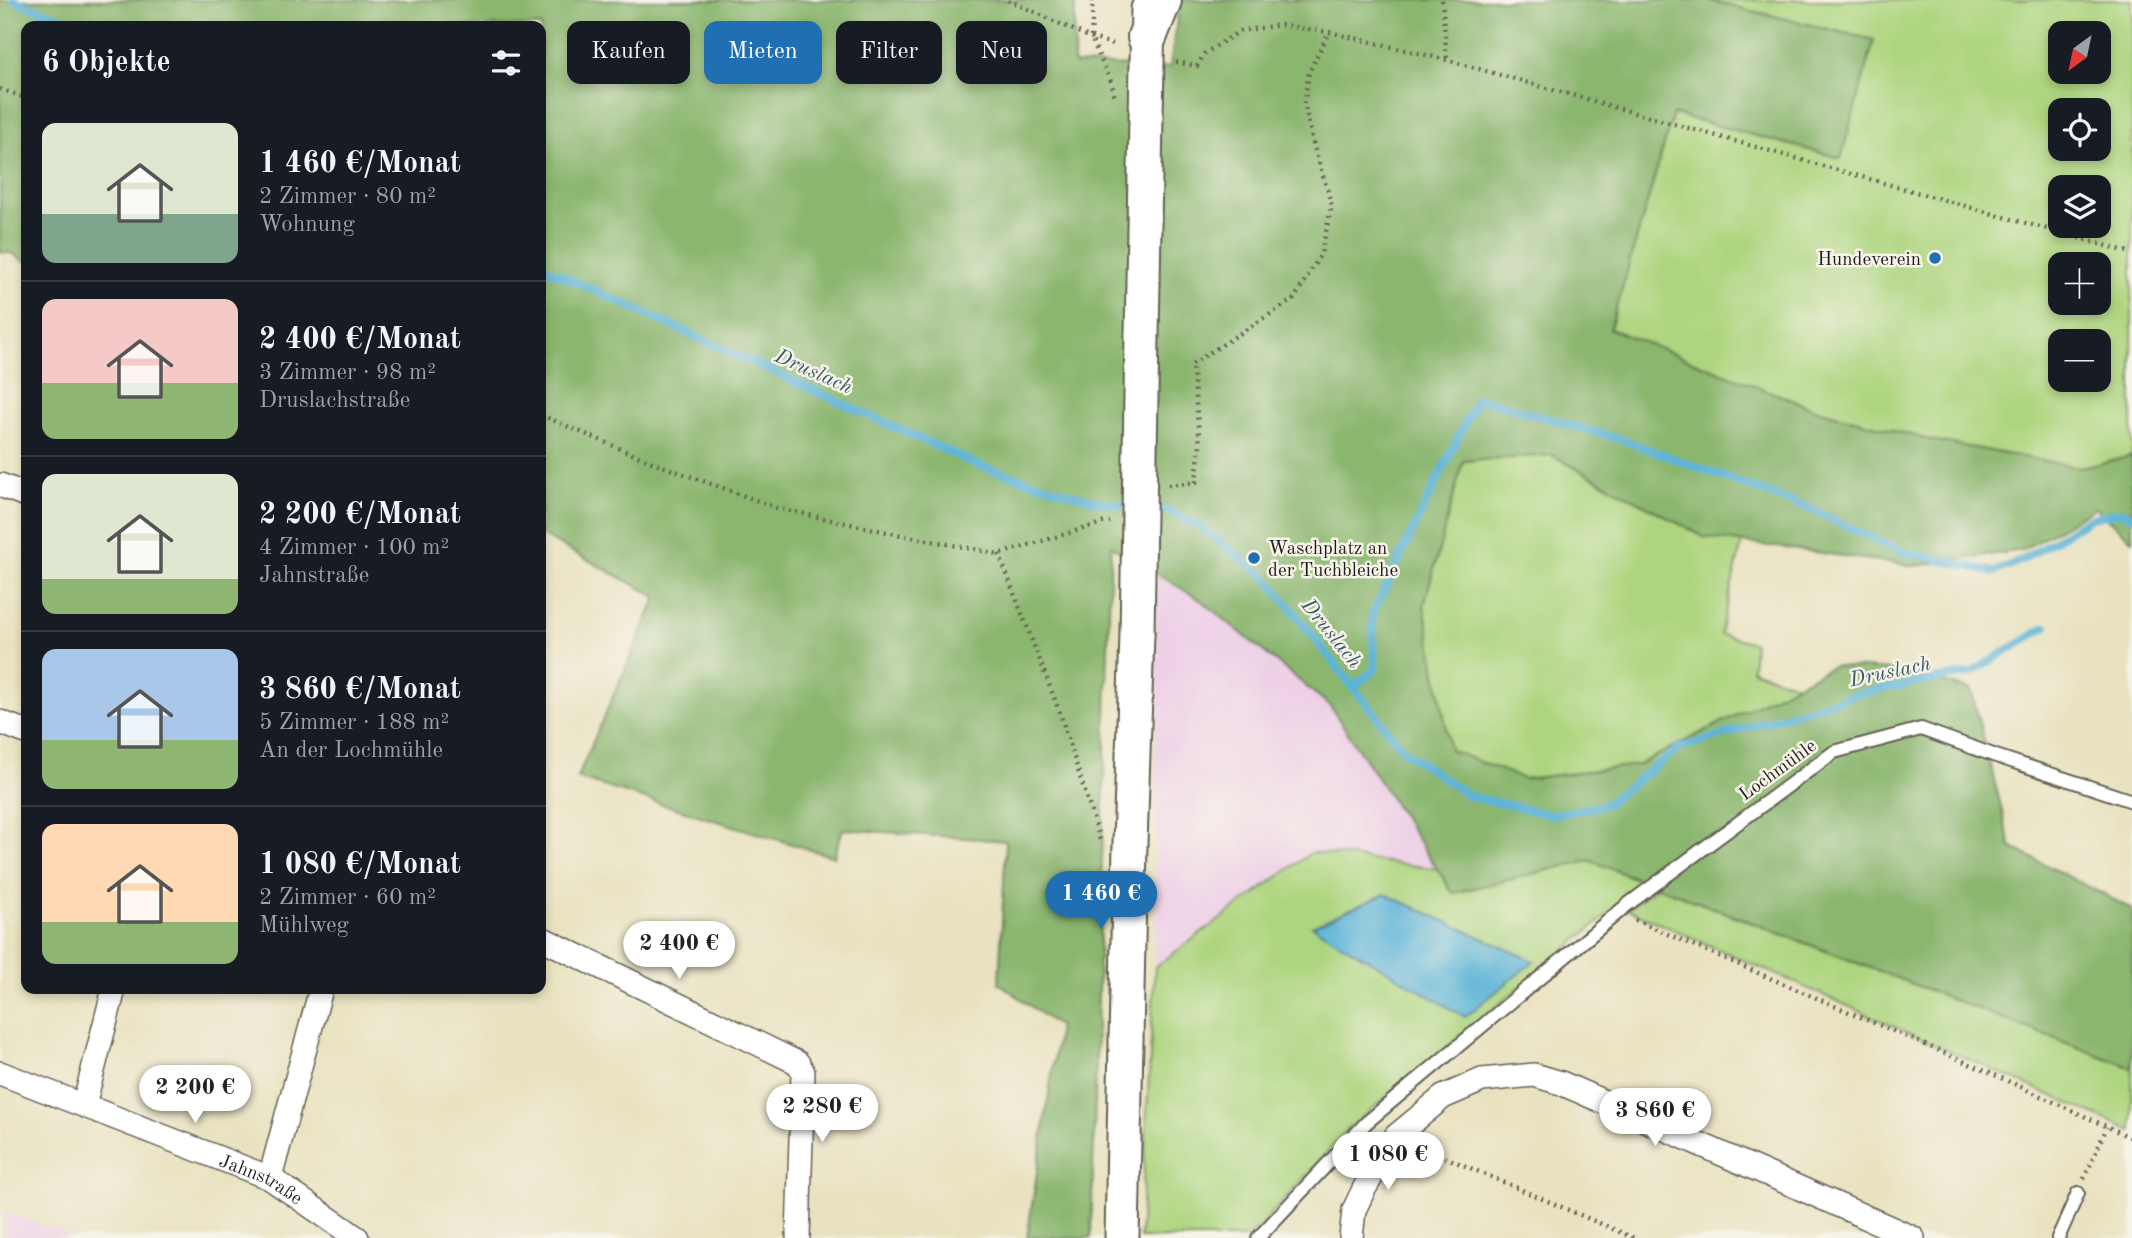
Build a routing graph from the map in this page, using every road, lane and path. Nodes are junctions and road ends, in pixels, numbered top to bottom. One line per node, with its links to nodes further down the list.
1 (1008, 0): 2 (path)
2 (1093, 0)
3 (1149, 0): 7 (main road)
4 (1162, 0): 7 (highway)
5 (1441, 0): 8 (path)
6 (1329, 32): 7 (path); 8 (path); 14 (path)
7 (1147, 45): 21 (main road, bridge)
8 (1447, 60): 11 (path)
9 (0, 89): 10 (path)
10 (21, 96)
11 (2132, 253)
12 (546, 417): 17 (path)
13 (0, 485): 15 (street)
14 (1166, 486)
15 (21, 493)
16 (1102, 523): 17 (path)
17 (999, 554): 21 (path)
18 (0, 722): 19 (street)
19 (21, 730)
20 (2132, 801): 22 (lane, Lochmühle)
21 (1130, 844): 33 (main road)
22 (1623, 909): 28 (path); 36 (lane, Lochmühle)
23 (546, 940): 35 (street)
24 (113, 994): 27 (street)
25 (320, 994): 31 (street)
26 (0, 1073): 27 (street, Jahnstraße)
27 (84, 1105): 31 (street, Jahnstraße)
28 (2107, 1127): 30 (path); 32 (path)
29 (1396, 1136): 37 (street); 38 (path); 39 (street)
30 (2132, 1138)
31 (270, 1178): 34 (street, Jahnstraße)
32 (2078, 1193): 40 (lane)
33 (1122, 1233)
34 (357, 1238)
35 (798, 1238)
36 (1258, 1238)
37 (1351, 1238)
38 (1634, 1238)
39 (1913, 1238)
40 (2058, 1238)

